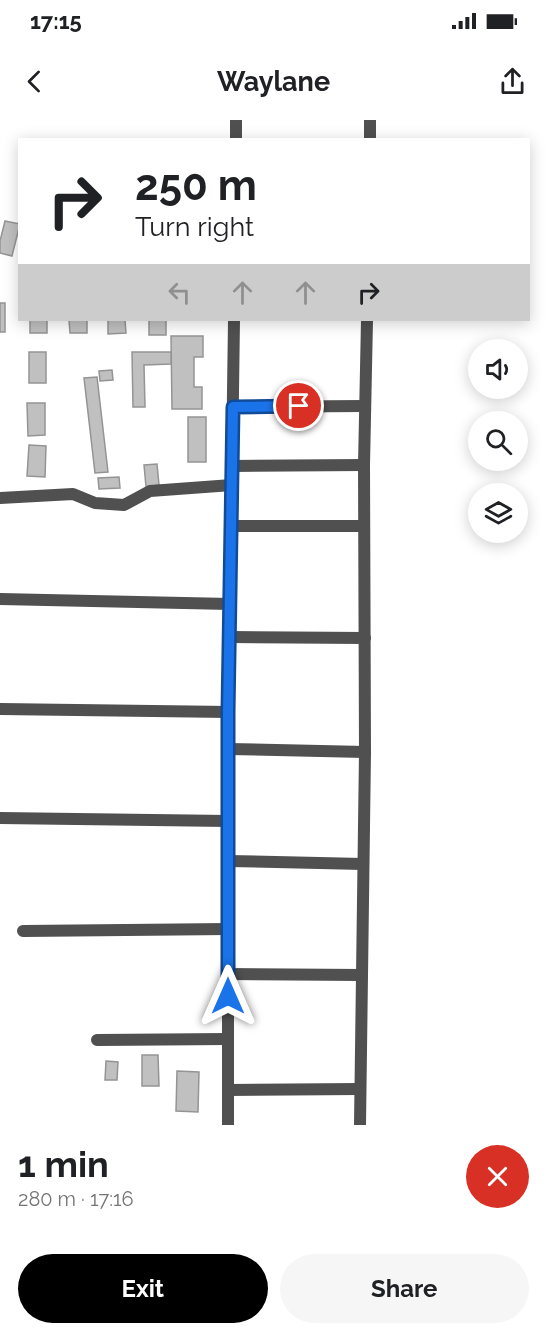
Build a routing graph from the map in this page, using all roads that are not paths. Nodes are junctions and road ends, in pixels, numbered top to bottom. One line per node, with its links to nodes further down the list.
1 (236, 120): 3 (street)
2 (370, 120): 4 (street)
3 (236, 138)
4 (370, 138)
5 (234, 321): 8 (street)
6 (367, 321): 7 (street)
7 (365, 406): 8 (street); 9 (street)
8 (233, 407): 10 (street)
9 (364, 465): 10 (street); 14 (street)
10 (232, 466): 11 (street)
11 (232, 485): 12 (street); 13 (street)
12 (0, 498)
13 (231, 526): 14 (street); 16 (street)
14 (364, 526): 18 (street)
15 (0, 599): 16 (street)
16 (230, 604): 17 (street)
17 (230, 637): 18 (street); 20 (street)
18 (365, 638): 22 (street)
19 (0, 709): 20 (street)
20 (228, 712): 21 (street)
21 (228, 749): 22 (street); 24 (street)
22 (365, 752): 26 (street)
23 (0, 818): 24 (street)
24 (228, 821): 25 (street)
25 (228, 861): 26 (street); 27 (street)
26 (363, 864): 30 (street)
27 (228, 929): 28 (street); 29 (street)
28 (23, 932)
29 (228, 974): 30 (street); 31 (street)
30 (362, 975): 33 (street)
31 (228, 1039): 32 (street); 34 (street)
32 (97, 1040)
33 (360, 1089): 34 (street); 36 (street)
34 (228, 1090): 35 (street)
35 (228, 1125)
36 (360, 1125)

